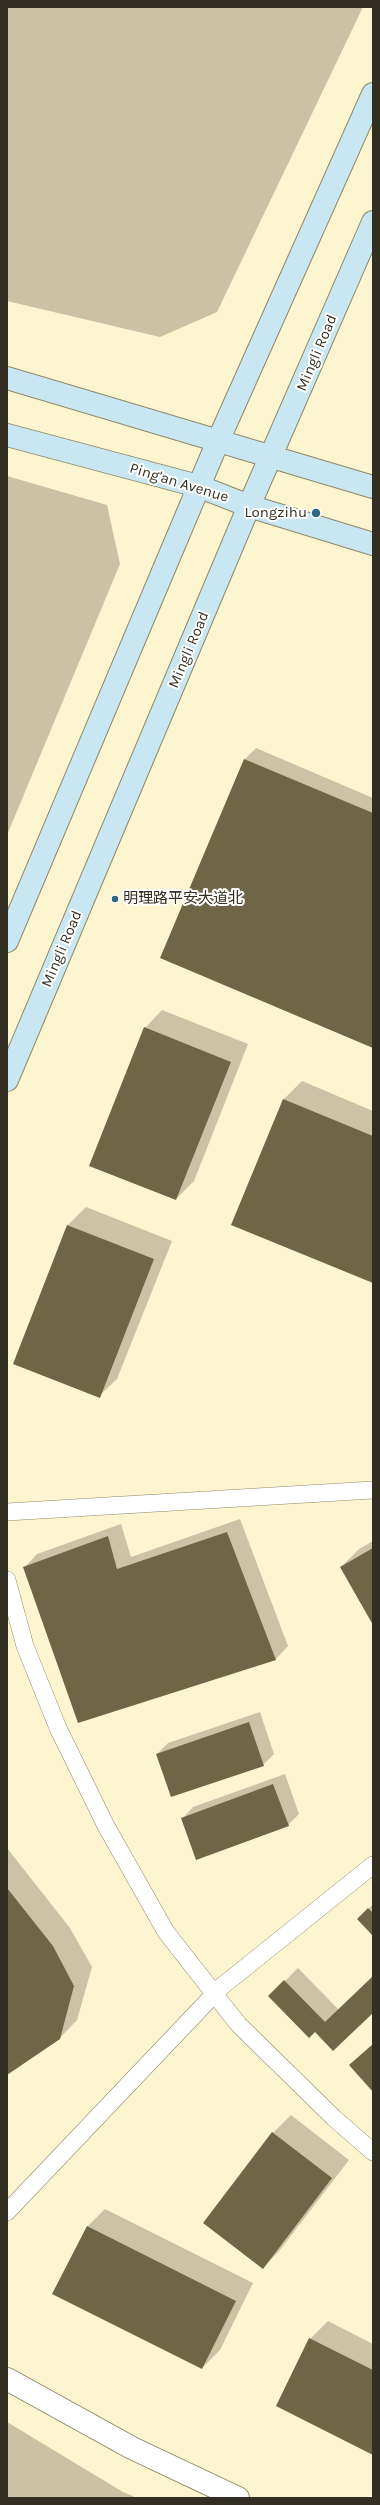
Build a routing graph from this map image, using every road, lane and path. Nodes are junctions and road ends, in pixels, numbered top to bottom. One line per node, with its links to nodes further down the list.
1 (373, 94): 5 (main road)
2 (373, 222): 6 (main road, Mingli Road)
3 (7, 378): 5 (main road)
4 (7, 435): 7 (main road, Ping'an Avenue)
5 (218, 441): 6 (main road); 7 (main road)
6 (272, 457): 8 (main road); 9 (main road, Mingli Road)
7 (198, 486): 9 (main road, Ping'an Avenue); 11 (main road)
8 (373, 487)
9 (250, 506): 10 (main road, Ping'an Avenue); 12 (main road, Mingli Road)
10 (373, 544)
11 (7, 941)
12 (7, 1080)
13 (373, 1490): 14 (street)
14 (7, 1512)
15 (7, 1580): 17 (street)
16 (373, 1865): 17 (street)
17 (215, 1994): 18 (street); 19 (street)
18 (373, 2152)
19 (7, 2212)
20 (7, 2379): 21 (street)
21 (238, 2498)

